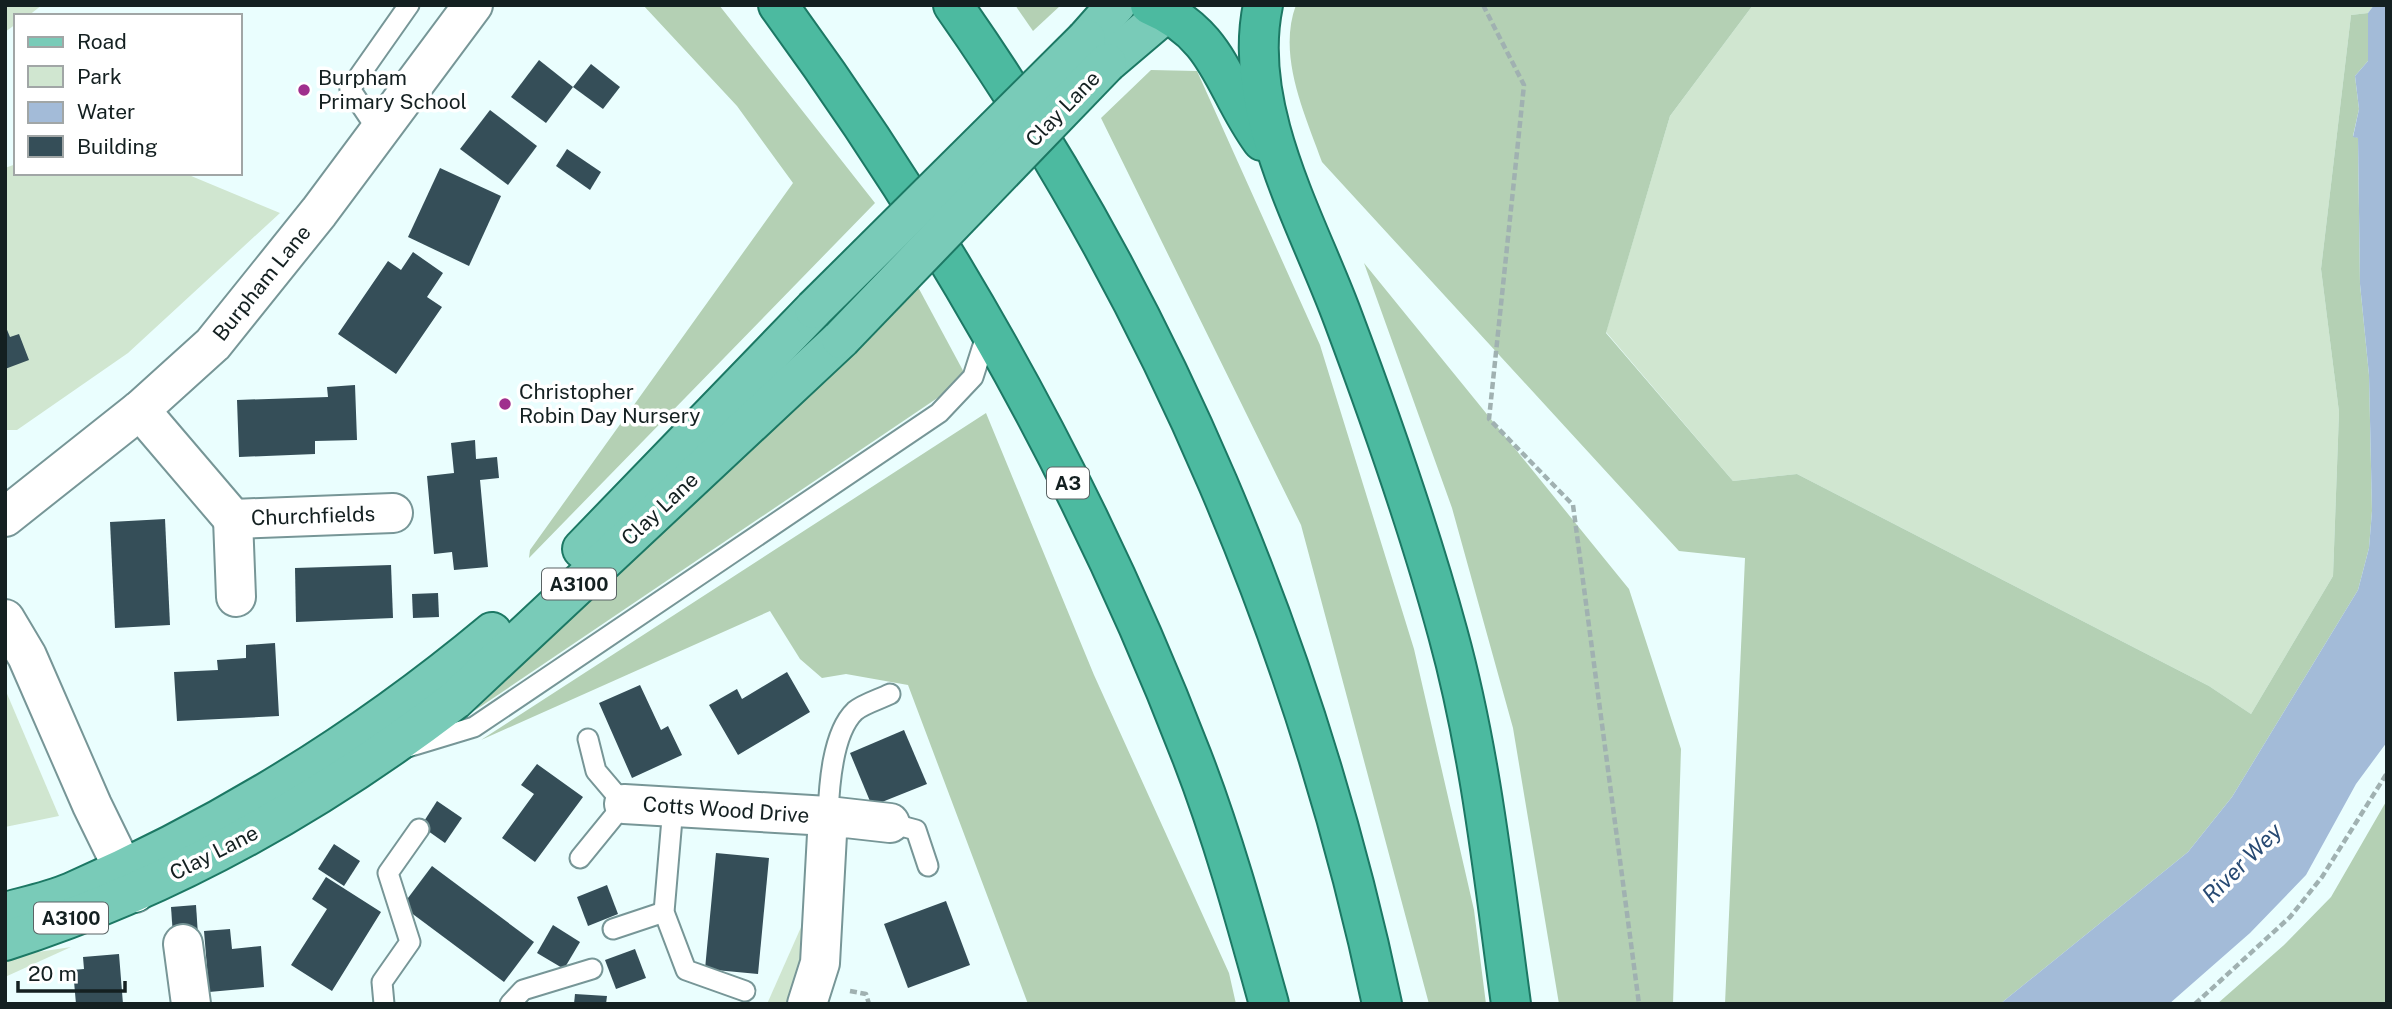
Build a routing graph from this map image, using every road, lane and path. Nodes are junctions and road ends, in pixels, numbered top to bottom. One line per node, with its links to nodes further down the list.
1 (409, 5): 10 (lane)
2 (473, 5): 10 (street, Burpham Lane)
3 (778, 5): 12 (highway, A3)
4 (953, 5): 44 (highway)
5 (1116, 5): 9 (main road, Clay Lane / A3100)
6 (1263, 5): 11 (highway)
7 (1483, 5): 46 (path)
8 (1158, 9): 9 (main road, Clay Lane / A3100); 11 (highway)
9 (1097, 51): 21 (main road, Clay Lane / A3100, bridge); 22 (main road, Clay Lane / A3100, bridge)
10 (379, 132): 13 (street, Burpham Lane)
11 (1285, 174): 45 (highway)
12 (988, 328): 21 (lane); 43 (highway, A3)
13 (140, 410): 15 (street, Burpham Lane); 16 (street, Churchfields)
14 (393, 513): 16 (street, Churchfields)
15 (5, 517)
16 (233, 519): 17 (street, Churchfields)
17 (236, 597)
18 (5, 619): 31 (street)
19 (890, 694): 26 (lane)
20 (588, 739): 24 (lane)
21 (388, 751): 22 (lane); 31 (main road, Clay Lane / A3100)
22 (302, 772): 31 (main road, Clay Lane / A3100)
23 (2387, 774): 47 (path)
24 (624, 804): 25 (street, Cotts Wood Drive); 29 (lane)
25 (673, 807): 26 (street, Cotts Wood Drive); 33 (lane)
26 (828, 816): 27 (street, Cotts Wood Drive); 42 (street, Cotts Wood Drive)
27 (890, 823): 30 (lane)
28 (419, 829): 40 (lane)
29 (580, 858)
30 (928, 866)
31 (129, 880): 32 (main road, Clay Lane / A3100); 35 (main road, Clay Lane / A3100)
32 (5, 912)
33 (664, 912): 34 (lane); 38 (lane)
34 (613, 929)
35 (5, 941)
36 (183, 944): 39 (street)
37 (592, 970): 41 (lane)
38 (745, 991)
39 (191, 1004)
40 (384, 1004)
41 (510, 1004)
42 (807, 1004)
43 (1269, 1004)
44 (1382, 1004)
45 (1511, 1004)
46 (1639, 1004)
47 (2195, 1004)

